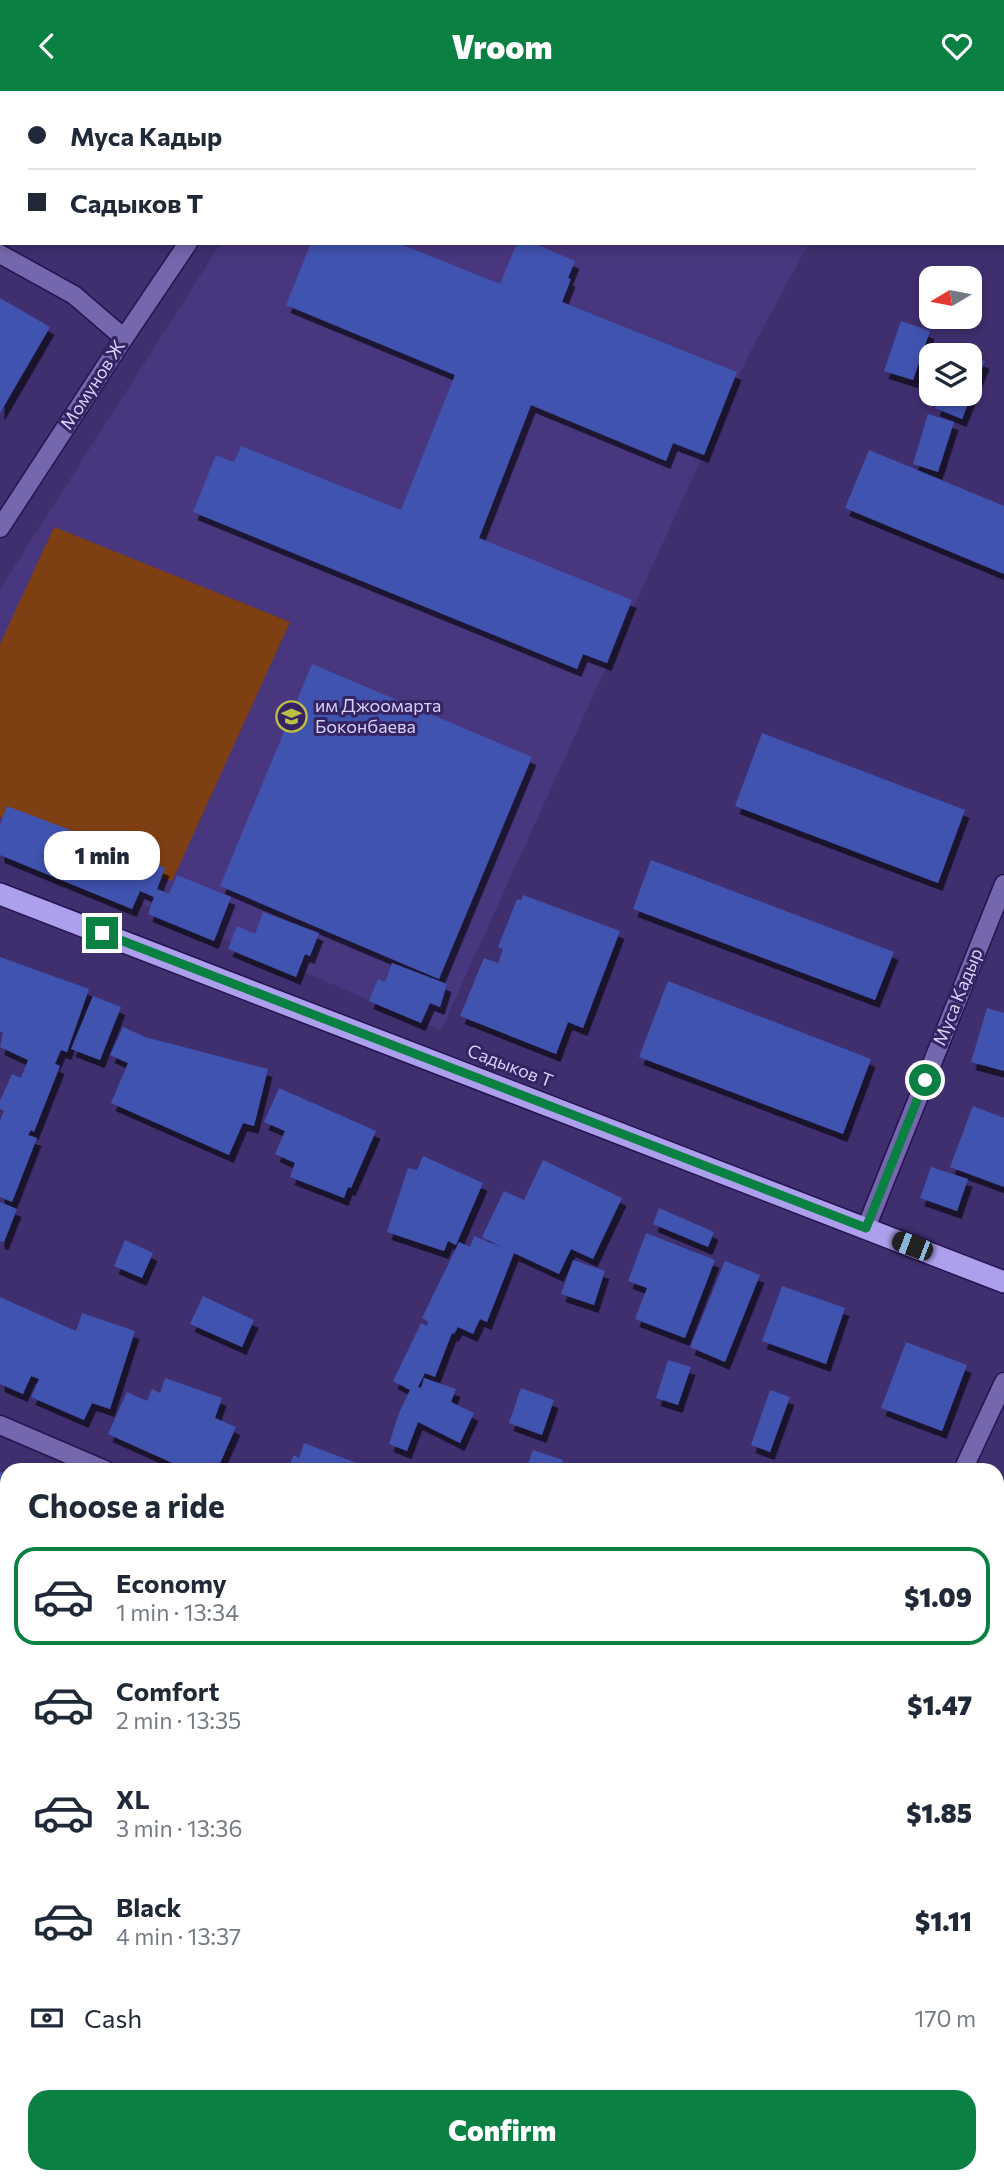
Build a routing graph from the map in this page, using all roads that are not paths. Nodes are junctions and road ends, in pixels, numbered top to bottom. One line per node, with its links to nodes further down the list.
1 (187, 245): 3 (street, Момунов Ж)
2 (0, 254): 3 (street)
3 (124, 338): 4 (street, Момунов Ж)
4 (0, 528)
5 (1004, 884): 7 (street, Муса Кадыр)
6 (0, 894): 7 (highway, Садыков Т)
7 (866, 1228): 8 (highway, Садыков Т)
8 (1004, 1282)
9 (1004, 1382): 12 (street)
10 (0, 1425): 11 (street)
11 (89, 1463)
12 (966, 1463)

